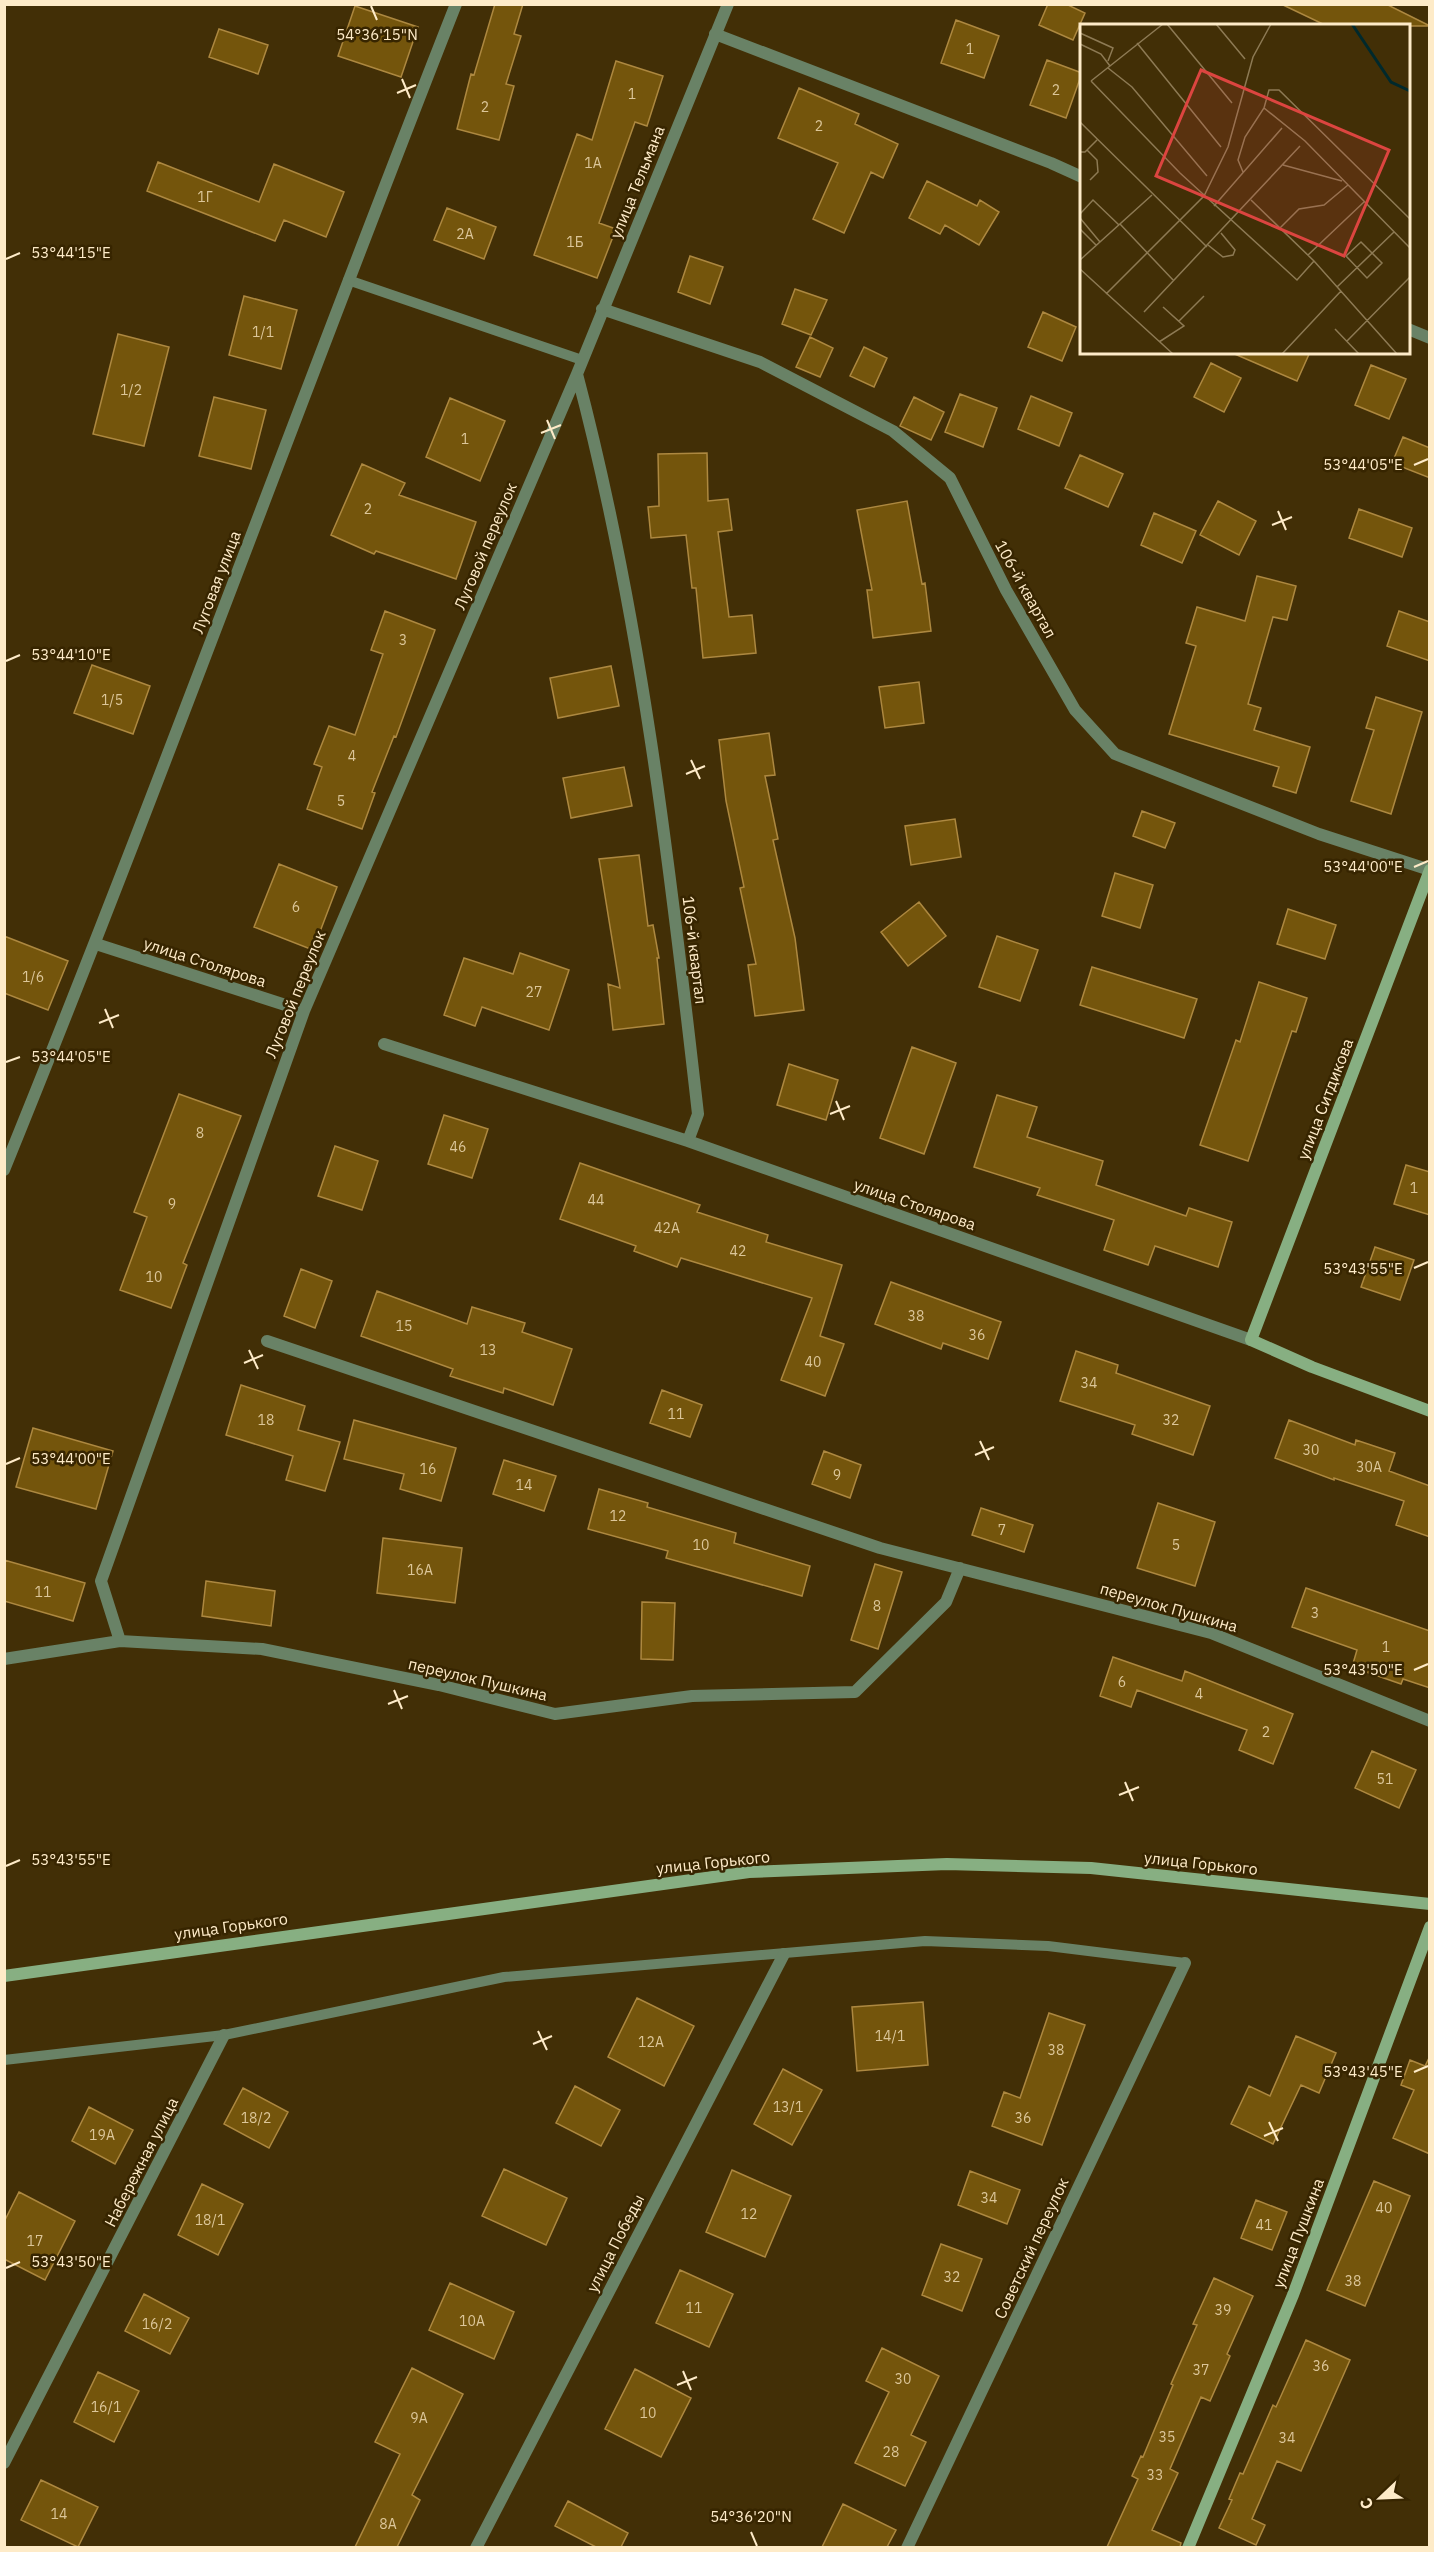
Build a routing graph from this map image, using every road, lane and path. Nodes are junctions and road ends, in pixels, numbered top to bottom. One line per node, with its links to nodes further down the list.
1 (456, 4): 5 (street, Луговая улица)
2 (728, 4): 3 (street, улица Тельмана)
3 (716, 34): 4 (street); 6 (street, улица Тельмана)
4 (1080, 176)
5 (348, 280): 9 (lane); 12 (street, Луговая улица)
6 (602, 309): 9 (street, улица Тельмана); 11 (street, 106-й квартал)
7 (1410, 330): 8 (street)
8 (1430, 338)
9 (582, 360): 10 (street, улица Тельмана)
10 (577, 374): 13 (street, Луговой переулок); 15 (street, 106-й квартал)
11 (1430, 870): 17 (main road, улица Ситдикова)
12 (96, 944): 13 (street, улица Столярова); 16 (street, Луговая улица)
13 (304, 1011): 21 (street, Луговой переулок)
14 (384, 1044): 15 (street, улица Столярова)
15 (688, 1142): 17 (street, улица Столярова)
16 (4, 1170)
17 (1251, 1340): 19 (main road, улица Столярова)
18 (267, 1341): 20 (street, переулок Пушкина)
19 (1430, 1411)
20 (960, 1568): 21 (street, переулок Пушкина); 23 (street, переулок Пушкина)
21 (120, 1641): 22 (street, переулок Пушкина)
22 (4, 1659)
23 (1430, 1720)
24 (1430, 1904): 28 (main road, улица Горького)
25 (1430, 1927): 34 (main road, улица Пушкина)
26 (784, 1954): 27 (lane); 29 (lane); 32 (street, улица Победы)
27 (1185, 1963): 33 (street, Советский переулок)
28 (4, 1976)
29 (224, 2035): 30 (lane); 31 (street, Набережная улица)
30 (4, 2060)
31 (4, 2463)
32 (476, 2547)
33 (907, 2547)
34 (1188, 2547)

